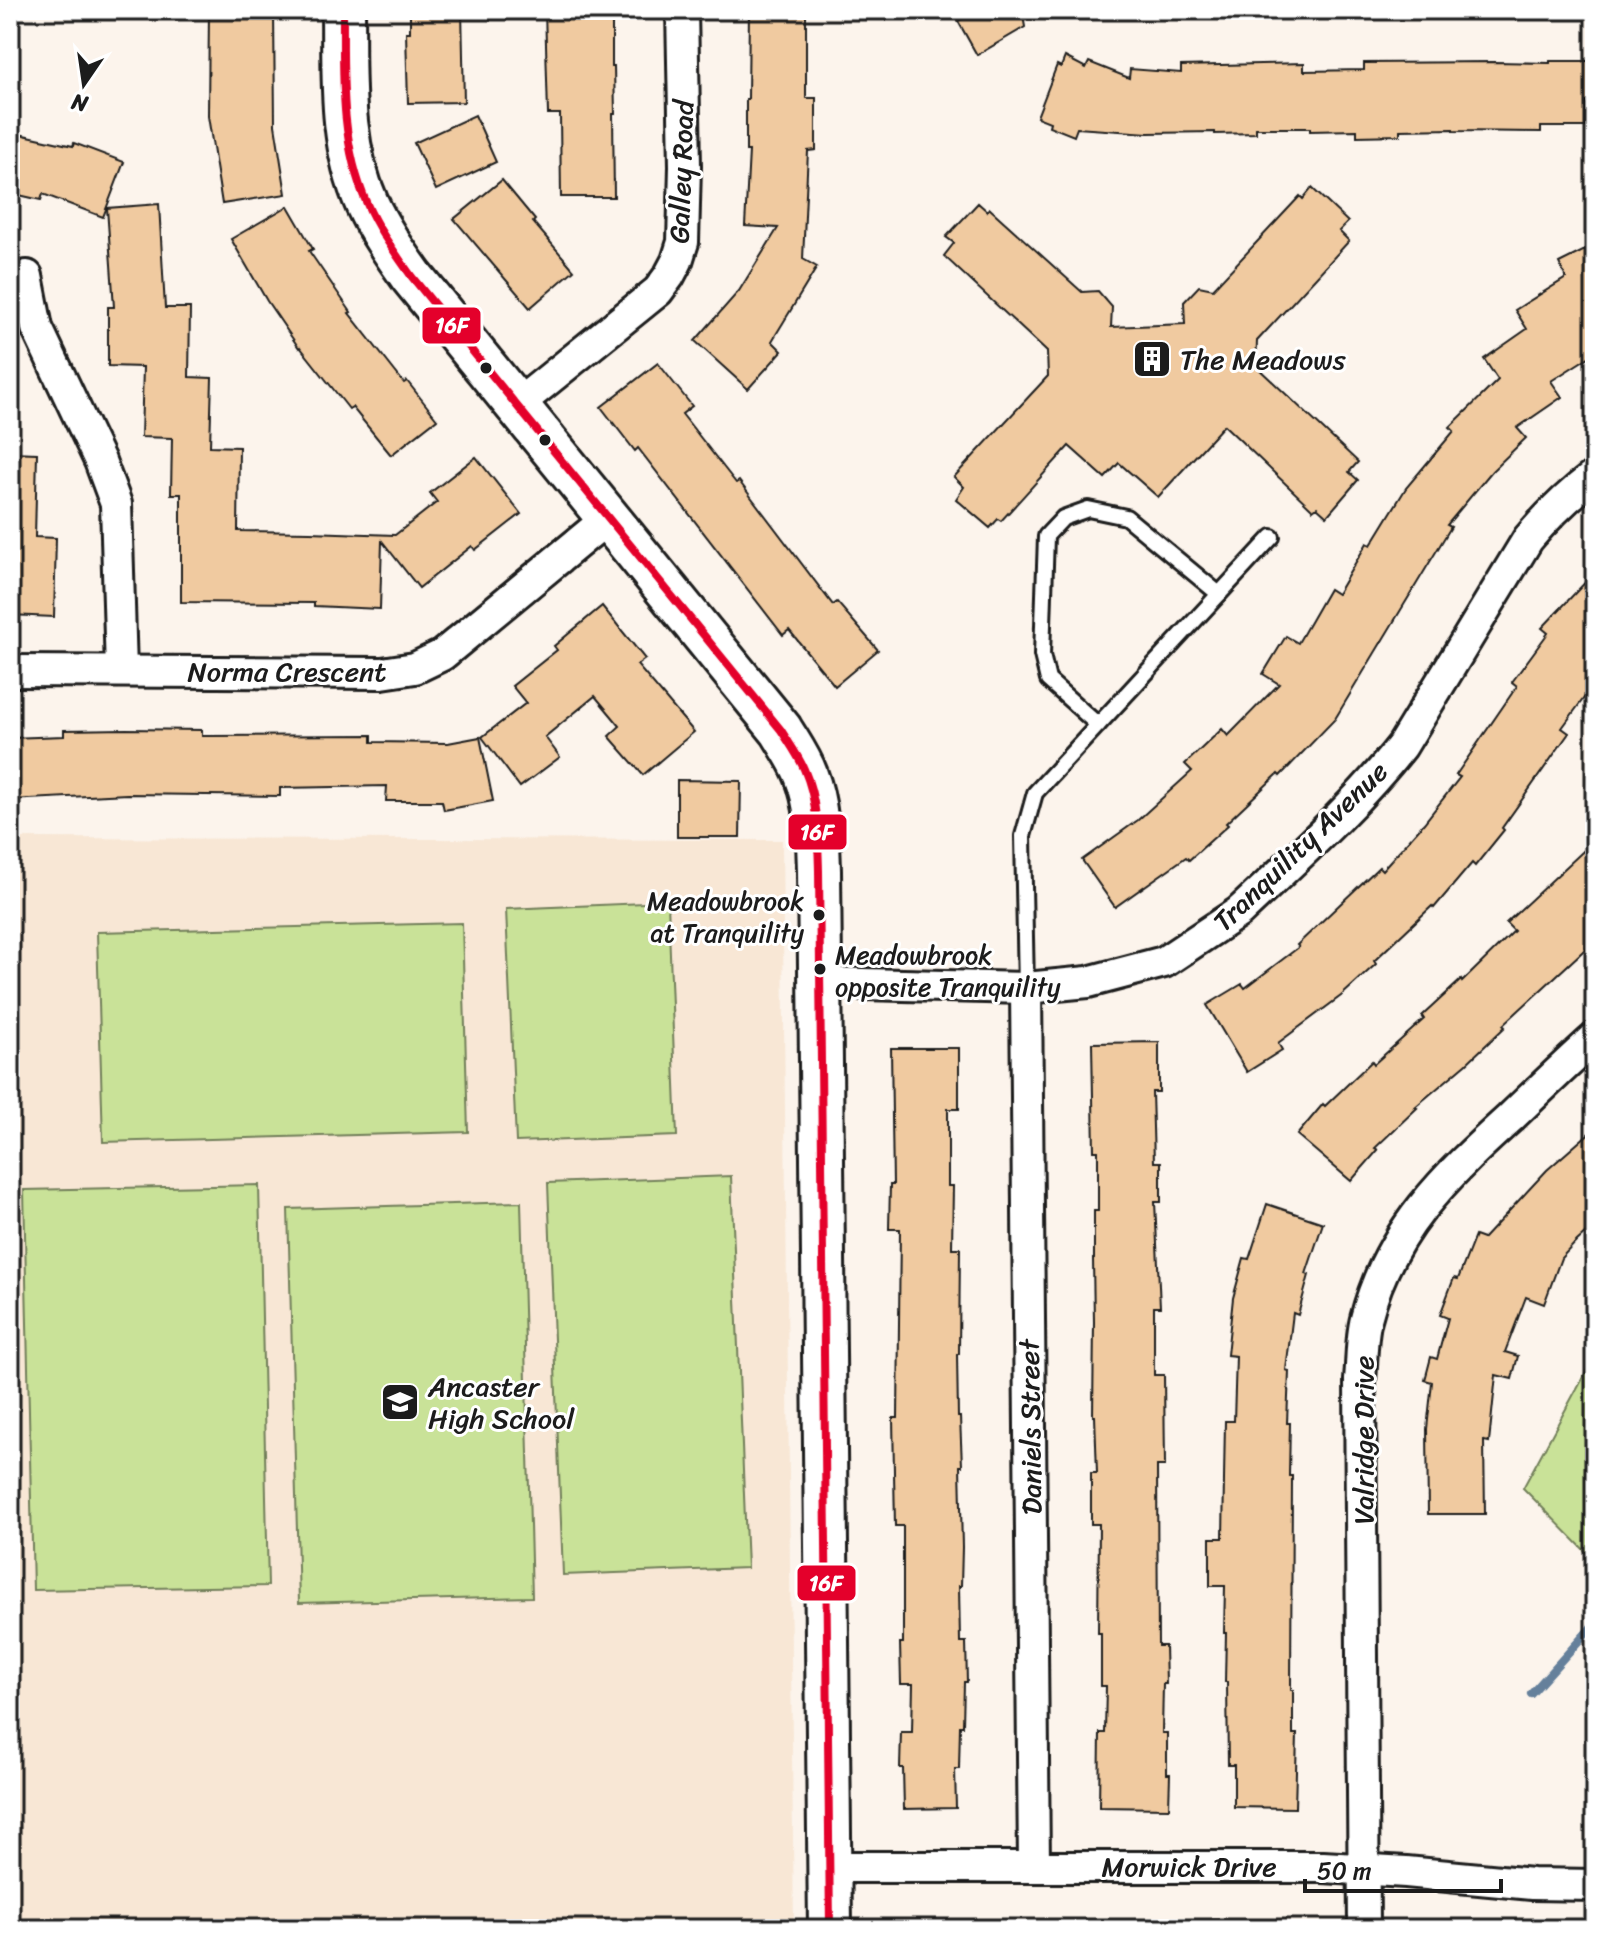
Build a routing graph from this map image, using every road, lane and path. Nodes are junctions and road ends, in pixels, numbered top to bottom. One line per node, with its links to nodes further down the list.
1 (343, 10): 4 (street)
2 (682, 10): 4 (street, Galley Road)
3 (27, 276): 10 (street)
4 (517, 405): 6 (street)
5 (1595, 475): 13 (street, Tranquility Avenue)
6 (608, 518): 10 (street, Norma Crescent); 12 (street)
7 (1272, 537): 8 (lane)
8 (1219, 594): 11 (lane); 11 (lane)
9 (10, 671): 10 (street, Norma Crescent)
10 (121, 671)
11 (1098, 725): 13 (lane)
12 (821, 983): 13 (street, Tranquility Avenue); 16 (street)
13 (1026, 988): 15 (street, Daniels Street)
14 (1595, 1038): 17 (street, Valridge Drive)
15 (1034, 1866): 16 (street, Morwick Drive); 17 (street, Morwick Drive)
16 (830, 1867): 19 (street)
17 (1364, 1869): 18 (street, Morwick Drive); 20 (street, Valridge Drive)
18 (1595, 1885)
19 (830, 1929)
20 (1364, 1929)

